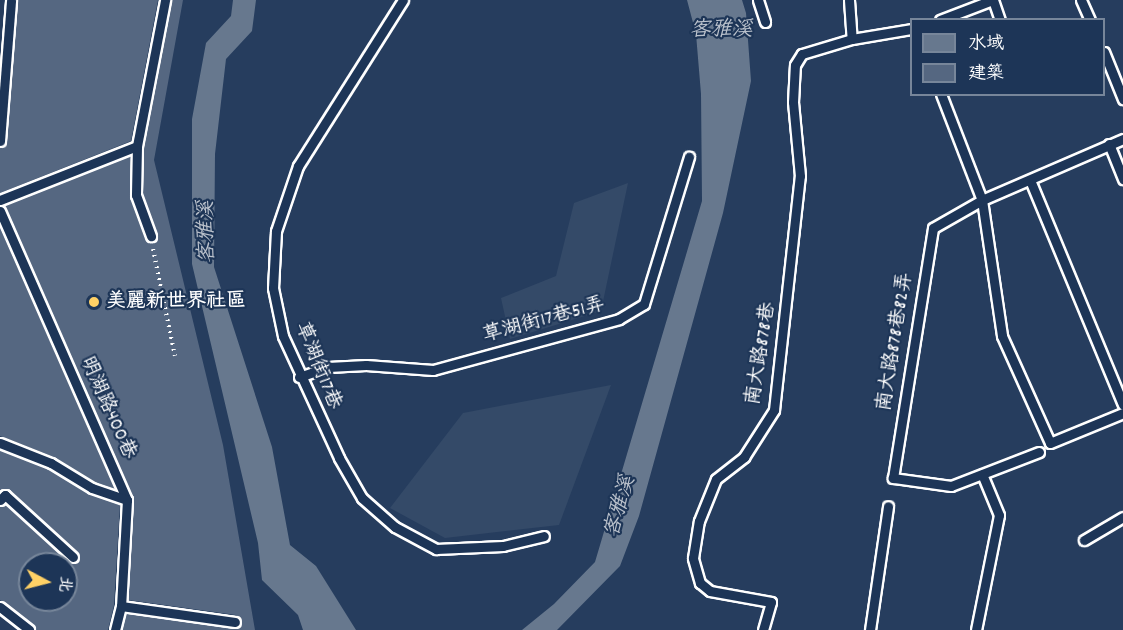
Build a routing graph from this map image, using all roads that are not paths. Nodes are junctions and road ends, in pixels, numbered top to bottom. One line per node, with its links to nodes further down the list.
1 (11, 0): 15 (lane)
2 (165, 0): 21 (lane)
3 (404, 0): 29 (lane, 草湖街17巷)
4 (758, 0): 11 (lane)
5 (849, 0): 13 (lane)
6 (993, 0): 8 (lane); 9 (lane)
7 (1081, 0): 10 (lane)
8 (945, 18)
9 (999, 18)
10 (1089, 18)
11 (765, 22)
12 (910, 29): 13 (lane, 南大路878巷)
13 (852, 39): 47 (lane, 南大路878巷)
14 (1105, 54): 17 (lane)
15 (2, 70): 19 (lane)
16 (942, 96): 26 (lane)
17 (1123, 99)
18 (1123, 139): 20 (lane)
19 (0, 141)
20 (1109, 144): 23 (lane); 24 (lane)
21 (136, 146): 25 (lane); 28 (lane)
22 (689, 157): 29 (lane, 草湖街17巷51弄)
23 (1123, 178)
24 (1030, 180): 26 (lane); 30 (lane)
25 (0, 200)
26 (982, 200): 31 (lane); 34 (lane, 南大路878巷82弄)
27 (0, 211): 36 (lane, 明湖路400巷)
28 (151, 237)
29 (299, 377): 39 (lane, 草湖街17巷)
30 (1123, 405)
31 (1123, 414)
32 (0, 443): 36 (lane)
33 (1039, 452): 34 (lane, 南大路878巷82弄)
34 (982, 474): 49 (lane)
35 (0, 500): 41 (lane)
36 (127, 500): 42 (lane, 明湖路400巷)
37 (888, 506): 48 (lane)
38 (1123, 517): 40 (lane)
39 (544, 536)
40 (1084, 540)
41 (68, 552)
42 (121, 606): 44 (lane); 46 (lane, 明湖路400巷)
43 (0, 607): 45 (lane)
44 (235, 622)
45 (29, 630)
46 (115, 630)
47 (764, 630)
48 (870, 630)
49 (976, 630)

